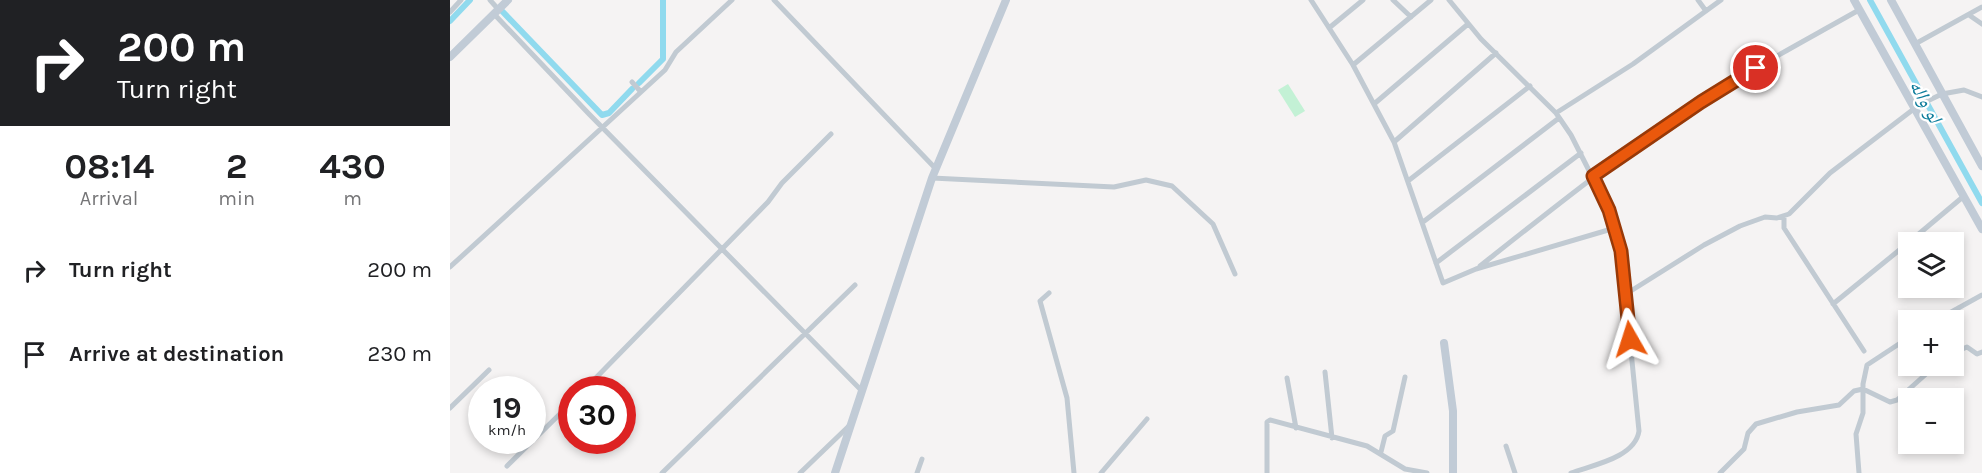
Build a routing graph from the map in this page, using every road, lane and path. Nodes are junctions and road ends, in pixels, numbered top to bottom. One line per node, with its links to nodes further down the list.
1 (461, 0): 19 (street)
2 (490, 0): 20 (street)
3 (508, 0): 20 (street)
4 (732, 0): 32 (street)
5 (774, 0): 43 (street)
6 (1006, 0): 43 (street)
7 (1311, 0): 25 (street)
8 (1363, 0): 25 (street)
9 (1393, 0): 22 (street)
10 (1431, 0): 22 (street)
11 (1449, 0): 23 (street)
12 (1698, 0): 18 (street)
13 (1721, 0): 18 (street)
14 (1854, 0): 17 (street)
15 (1891, 0): 26 (street)
16 (1982, 7): 21 (street)
17 (1859, 10): 36 (street); 44 (street)
18 (1706, 11): 37 (street)
19 (450, 12)
20 (496, 12): 28 (street); 38 (street)
21 (1969, 15): 24 (street); 26 (street)
22 (1411, 17): 29 (street)
23 (1468, 24): 27 (street); 35 (street)
24 (1982, 24)
25 (1329, 27): 29 (street)
26 (1914, 44): 33 (street)
27 (1496, 53): 31 (street); 40 (street)
28 (450, 57)
29 (1353, 65): 35 (street)
30 (632, 82): 32 (street)
31 (1530, 86): 37 (street); 46 (street)
32 (641, 92): 38 (street)
33 (1940, 95): 34 (street); 36 (street); 42 (street)
34 (1982, 97)
35 (1374, 104): 40 (street)
36 (1917, 107): 47 (street); 48 (street)
37 (1558, 115): 41 (street); 49 (street)
38 (603, 126): 53 (street); 56 (street)
39 (831, 134): 53 (street)
40 (1394, 142): 46 (street)
41 (1581, 153): 44 (street); 55 (street)
42 (1982, 166)
43 (936, 169): 45 (street)
44 (1593, 176): 50 (street); 57 (street)
45 (932, 178): 58 (street); 78 (street)
46 (1408, 181): 49 (street)
47 (1964, 196): 51 (street); 52 (street)
48 (1784, 216): 61 (street); 63 (street)
49 (1423, 222): 55 (street)
50 (1615, 228): 57 (street); 61 (street)
51 (1982, 229)
52 (1921, 232)
53 (723, 249): 65 (street); 73 (street)
54 (1898, 251): 63 (street)
55 (1436, 263): 57 (street)
56 (450, 267)
57 (1476, 269)
58 (1235, 274)
59 (855, 285): 65 (street)
60 (1049, 293): 94 (street)
61 (1626, 294): 100 (street)
62 (1982, 295): 64 (street)
63 (1833, 304): 69 (street)
64 (1955, 310)
65 (804, 332): 78 (street); 90 (street)
66 (1444, 343): 98 (street)
67 (1898, 345): 77 (street)
68 (1964, 348): 70 (street)
69 (1864, 351)
70 (1982, 352)
71 (489, 370): 79 (street)
72 (1325, 372): 84 (street)
73 (598, 376)
74 (1924, 376): 77 (street)
75 (1405, 377): 86 (street)
76 (1287, 378): 83 (street)
77 (1863, 389): 101 (street); 102 (street)
78 (862, 391): 82 (street)
79 (450, 408)
80 (558, 416): 88 (street)
81 (1147, 420): 95 (street)
82 (851, 424): 91 (street); 92 (street)
83 (1296, 428): 84 (street); 96 (street)
84 (1332, 438): 86 (street)
85 (1506, 446): 99 (street)
86 (1381, 452): 89 (street)
87 (922, 459): 93 (street)
88 (507, 466)
89 (1404, 471): 97 (street)
90 (662, 473)
91 (800, 473)
92 (835, 473)
93 (917, 473)
94 (1074, 473)
95 (1101, 473)
96 (1267, 473)
97 (1427, 473)
98 (1453, 473)
99 (1515, 473)
100 (1570, 473)
101 (1720, 473)
102 (1859, 473)

